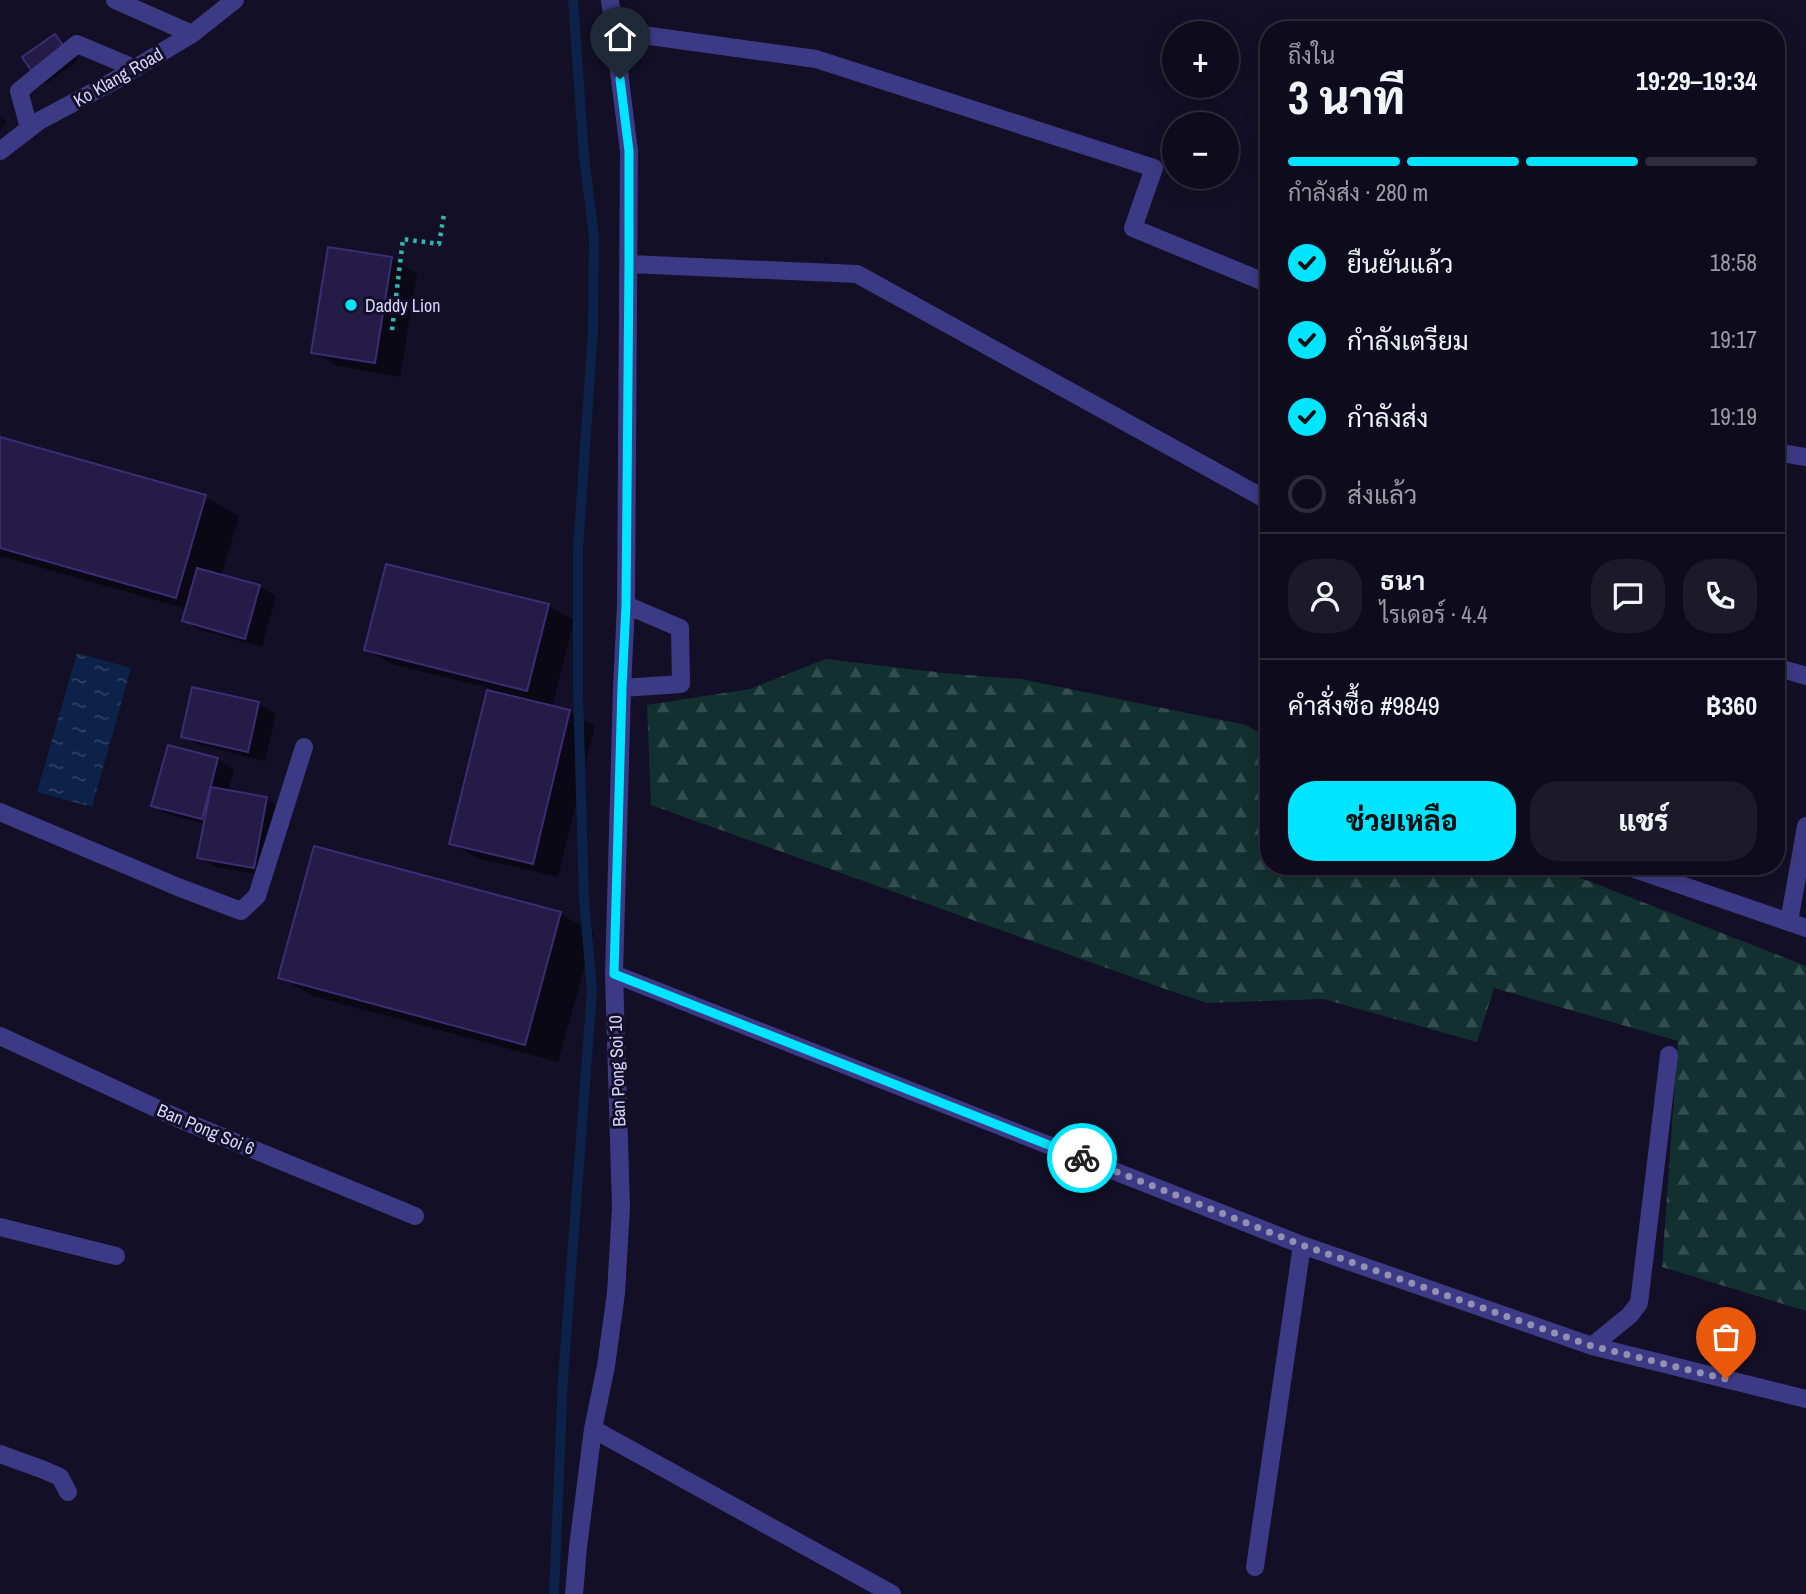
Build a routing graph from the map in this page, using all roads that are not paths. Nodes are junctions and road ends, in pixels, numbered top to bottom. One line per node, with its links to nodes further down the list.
1 (115, 0): 5 (street)
2 (235, 0): 5 (street, Ko Klang Road)
3 (610, 0): 4 (street, Ban Pong Soi 10)
4 (614, 31): 9 (street, Ban Pong Soi 10); 10 (street)
5 (192, 34): 6 (street, Ko Klang Road)
6 (134, 68): 7 (street, Ko Klang Road); 7 (street)
7 (29, 128): 8 (street, Ko Klang Road)
8 (0, 151)
9 (629, 264): 13 (street); 14 (street, Ban Pong Soi 10)
10 (1260, 280)
11 (1785, 454): 12 (street)
12 (1806, 457)
13 (1260, 496)
14 (626, 605): 17 (street, Ban Pong Soi 10); 17 (street)
15 (1785, 670): 16 (street)
16 (1806, 676)
17 (622, 688): 24 (street, Ban Pong Soi 10)
18 (304, 747): 19 (street)
19 (0, 812)
20 (1806, 827): 22 (street)
21 (1652, 875): 22 (street)
22 (1788, 922): 23 (street)
23 (1806, 928)
24 (614, 974): 29 (street); 33 (street, Ban Pong Soi 10)
25 (0, 1036): 27 (street, Ban Pong Soi 6)
26 (1669, 1055): 31 (street)
27 (415, 1216)
28 (0, 1227): 30 (street)
29 (1302, 1245): 31 (street); 36 (street)
30 (116, 1255)
31 (1592, 1346): 32 (street)
32 (1806, 1399)
33 (593, 1429): 37 (street, Ban Pong Soi 10); 38 (street)
34 (0, 1454): 35 (street)
35 (68, 1492)
36 (1255, 1567)
37 (574, 1594)
38 (892, 1594)

